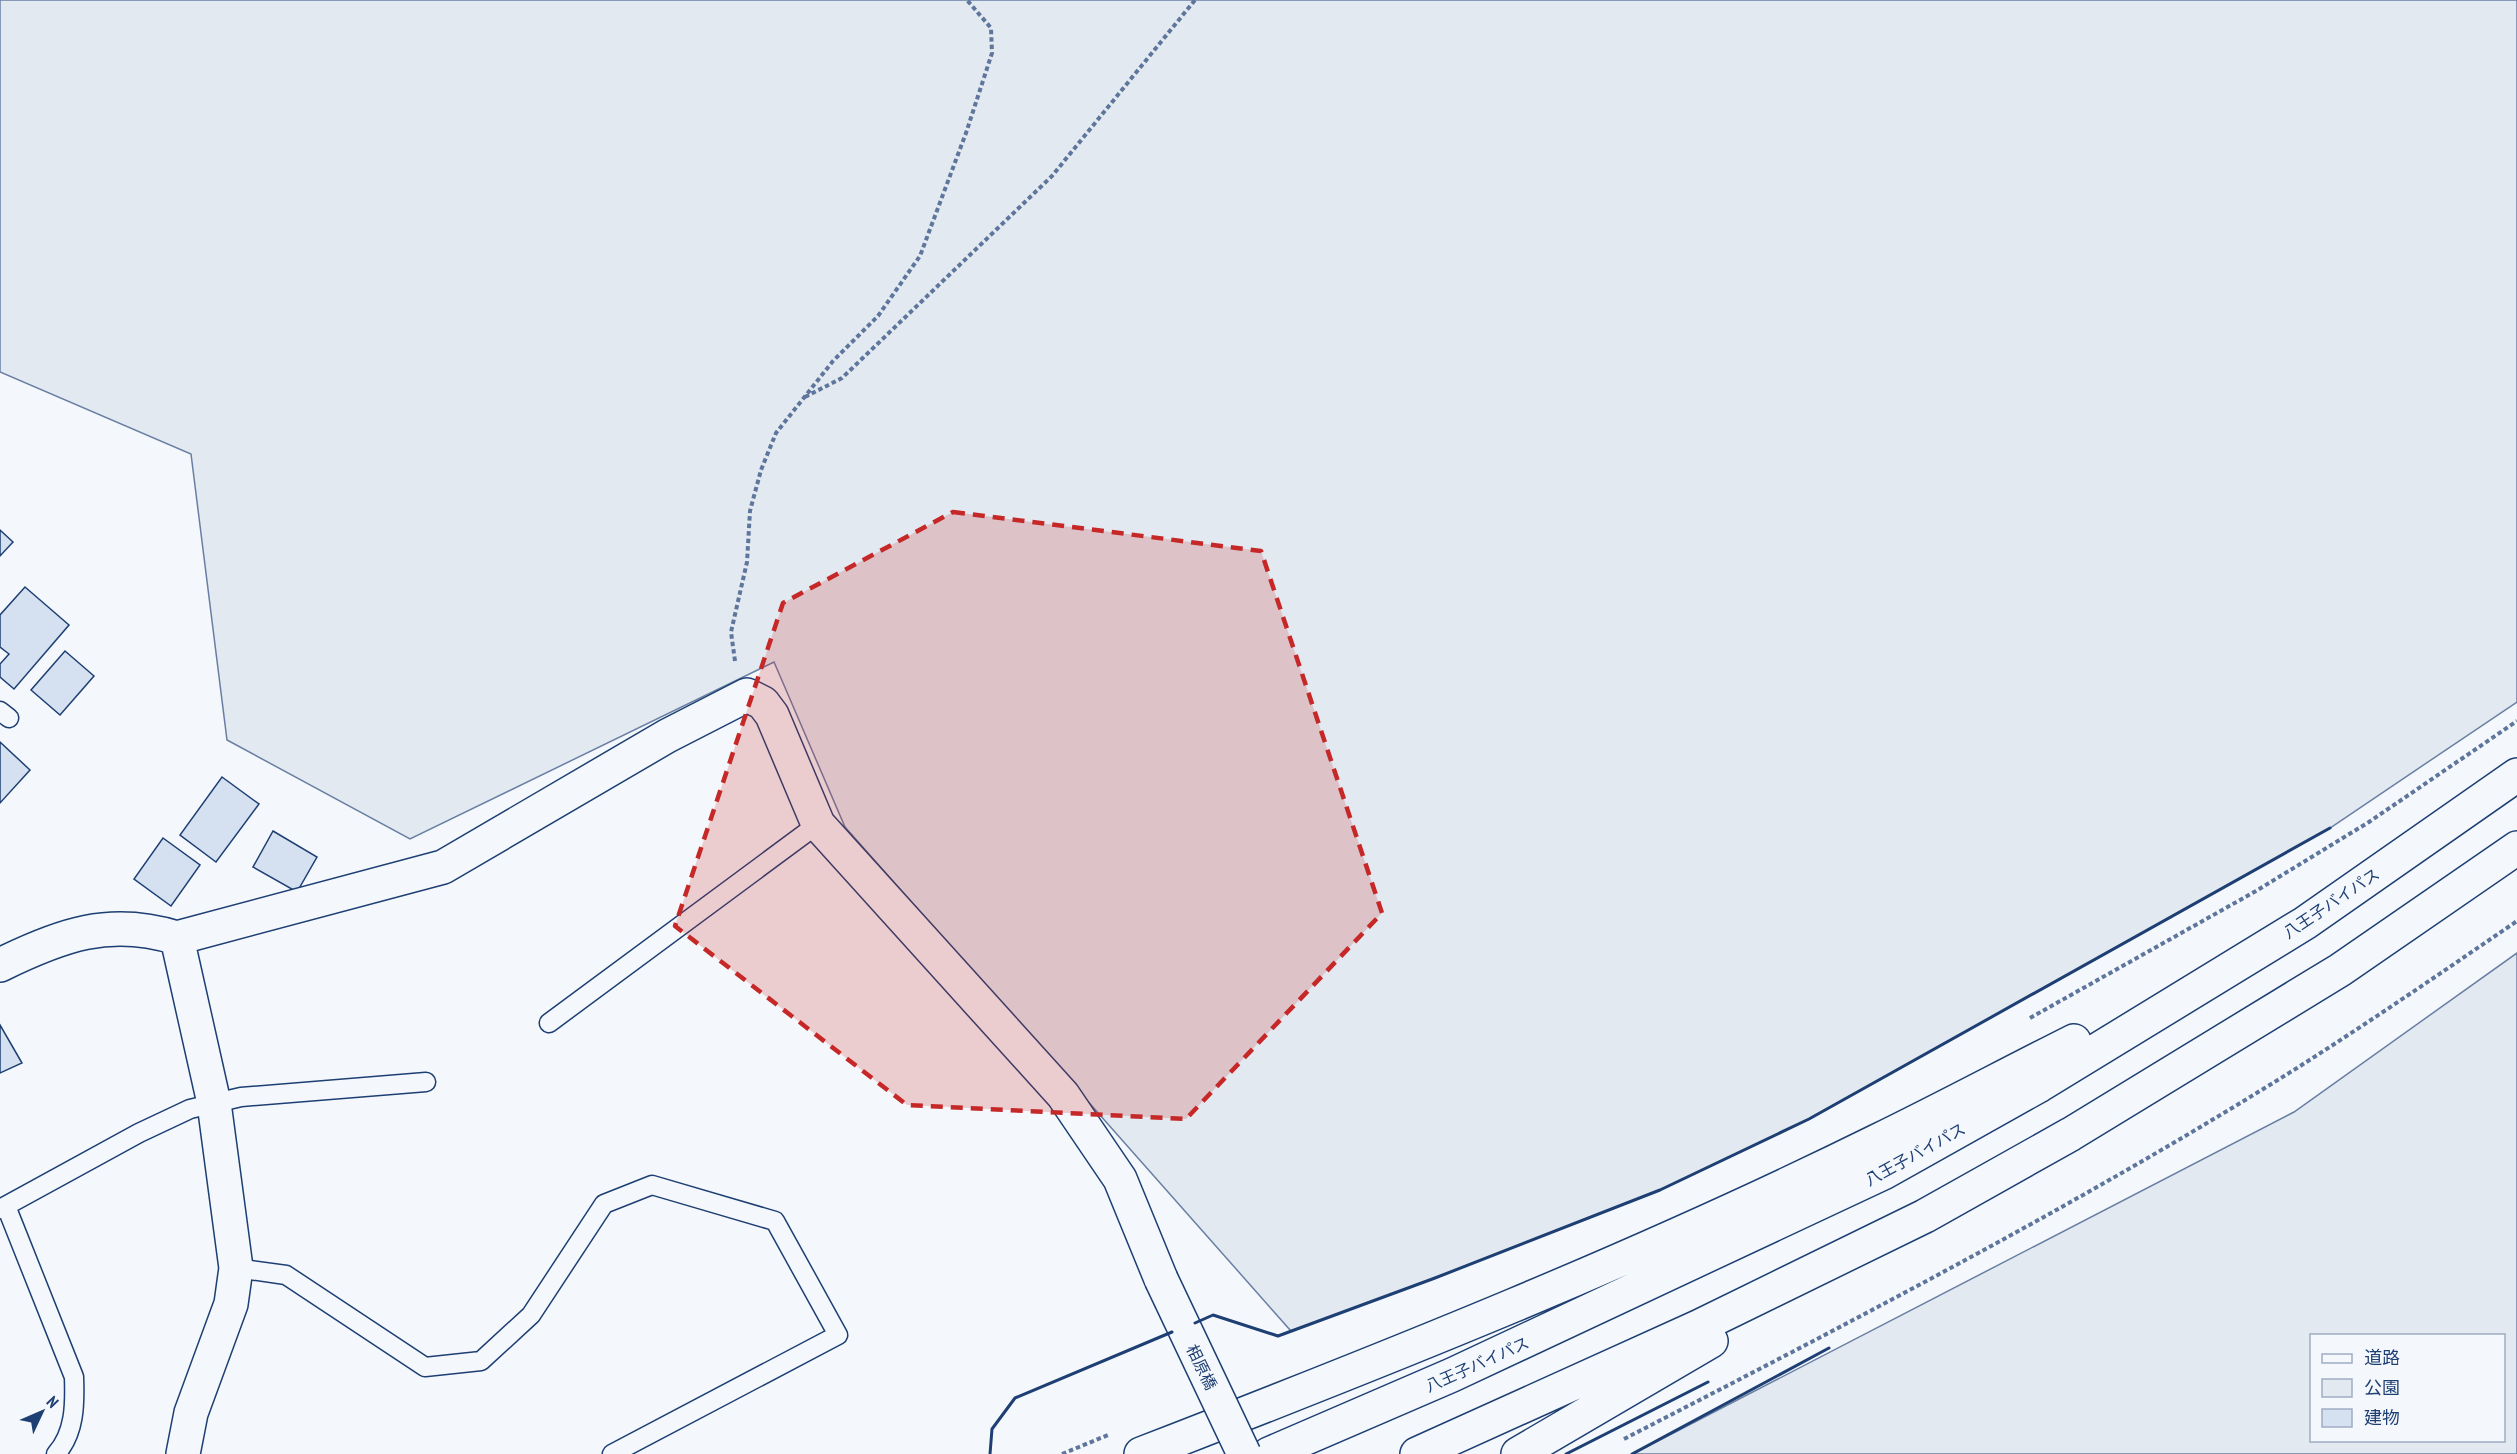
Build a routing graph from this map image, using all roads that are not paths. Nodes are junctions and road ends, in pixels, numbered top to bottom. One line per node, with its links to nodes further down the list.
1 (2517, 775): 4 (main road, 八王子バイパス)
2 (818, 824): 5 (main road, 相原橋); 7 (lane); 17 (main road, 相原橋, bridge)
3 (2517, 848): 11 (main road)
4 (2305, 923): 16 (main road); 18 (main road, 八王子バイパス)
5 (177, 938): 6 (main road); 9 (main road)
6 (0, 965)
7 (549, 1023)
8 (426, 1082): 9 (lane)
9 (214, 1103): 10 (lane); 12 (main road)
10 (3, 1207): 13 (lane)
11 (1925, 1216): 19 (main road); 20 (main road)
12 (236, 1268): 14 (main road); 15 (lane)
13 (56, 1454)
14 (183, 1454)
15 (612, 1454)
16 (1141, 1454)
17 (1244, 1454)
18 (1269, 1454)
19 (1417, 1454)
20 (1518, 1454)

